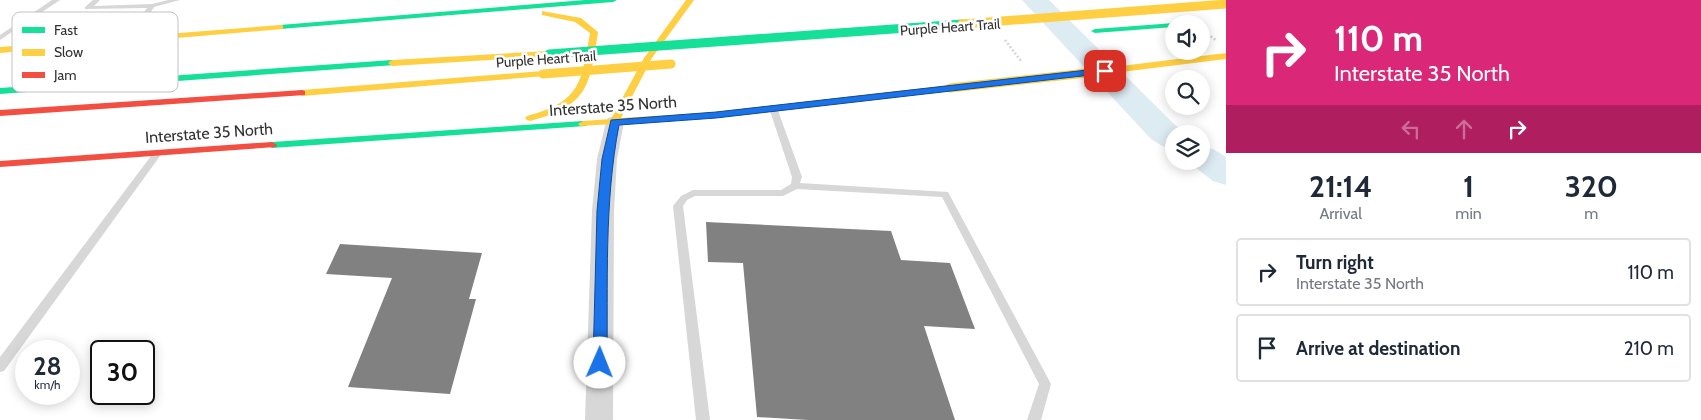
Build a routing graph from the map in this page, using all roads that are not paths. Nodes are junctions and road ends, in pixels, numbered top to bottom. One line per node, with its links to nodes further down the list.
1 (57, 0): 10 (lane)
2 (97, 0): 8 (lane)
3 (177, 0): 8 (lane)
4 (613, 0): 6 (main road)
5 (690, 0): 24 (main road)
6 (551, 2): 9 (main road)
7 (1226, 4): 19 (main road, Purple Heart Trail, bridge)
8 (152, 6): 11 (lane)
9 (499, 9): 15 (main road); 25 (main road)
10 (39, 12)
11 (148, 12)
12 (1165, 26): 14 (main road)
13 (12, 30): 16 (lane)
14 (1090, 32)
15 (178, 35)
16 (0, 38)
17 (1226, 56): 22 (main road, Interstate 35 North, bridge)
18 (681, 64): 23 (main road, Purple Heart Trail, bridge)
19 (280, 70): 20 (main road); 21 (main road, Purple Heart Trail)
20 (178, 71)
21 (178, 79)
22 (773, 108): 24 (main road, Interstate 35 North); 28 (lane)
23 (0, 113)
24 (615, 122): 25 (main road, Interstate 35 North); 30 (street)
25 (430, 134): 26 (main road, Interstate 35 North)
26 (157, 154): 27 (main road, Interstate 35 North); 29 (lane)
27 (0, 164)
28 (795, 186): 31 (lane); 32 (lane)
29 (0, 367)
30 (599, 420)
31 (703, 420)
32 (1034, 420)

